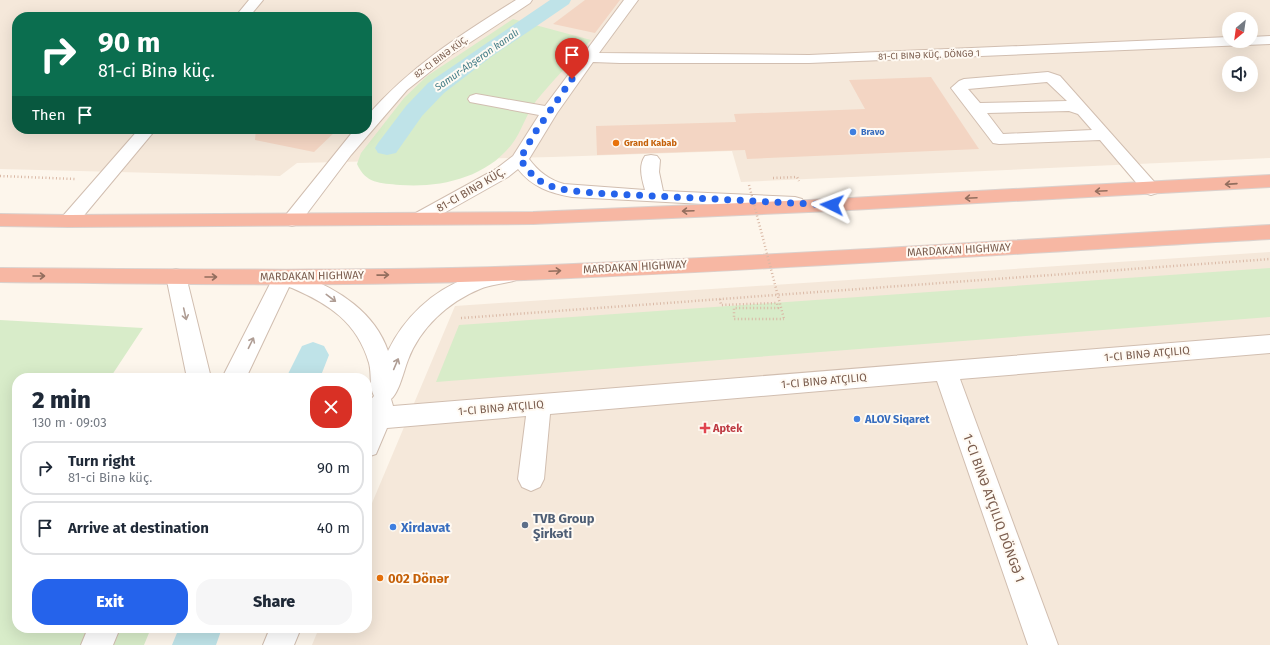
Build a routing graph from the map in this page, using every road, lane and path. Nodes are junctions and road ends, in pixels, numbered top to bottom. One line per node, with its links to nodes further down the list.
1 (256, 0): 4 (street)
2 (525, 0): 12 (street, 82-CI BINƏ KÜÇ.)
3 (631, 0): 6 (street, 81-CI BINƏ KÜÇ.)
4 (246, 12)
5 (1270, 40): 7 (street, 81-CI BINƏ KÜÇ. DÖNGƏ 1)
6 (588, 57): 7 (street, 81-CI BINƏ KÜÇ. DÖNGƏ 1); 10 (street, 81-CI BINƏ KÜÇ.)
7 (960, 68): 9 (street); 11 (street)
8 (476, 100): 10 (street)
9 (976, 108): 11 (street); 15 (street)
10 (549, 112): 16 (street, 81-CI BINƏ KÜÇ.)
11 (1084, 112): 15 (street)
12 (372, 120)
13 (144, 134): 19 (street)
14 (360, 134): 27 (street)
15 (1105, 135): 22 (street)
16 (520, 159): 23 (street); 25 (street, 81-CI BINƏ KÜÇ.)
17 (651, 160): 23 (street)
18 (0, 176): 19 (path)
19 (106, 180): 28 (street)
20 (1270, 181): 22 (highway, one-way to 22)
21 (749, 185): 35 (path, bridge)
22 (1150, 189): 24 (highway, one-way to 24)
23 (655, 196): 24 (street)
24 (832, 205): 25 (highway, one-way to 25)
25 (420, 218): 27 (highway)
26 (0, 220): 28 (highway)
27 (292, 220): 28 (highway)
28 (69, 221)
29 (1270, 232): 31 (highway, MARDAKAN HIGHWAY, one-way to 29)
30 (1270, 259): 35 (path)
31 (522, 273): 34 (highway, MARDAKAN HIGHWAY, one-way to 31); 41 (street, one-way to 31)
32 (0, 275): 33 (highway, MARDAKAN HIGHWAY, one-way to 33)
33 (176, 276): 34 (highway, MARDAKAN HIGHWAY, one-way to 34); 39 (street, one-way to 39)
34 (283, 277): 40 (street, one-way to 34); 41 (street, one-way to 41)
35 (720, 299): 36 (path)
36 (460, 318)
37 (1270, 344): 38 (street)
38 (945, 371): 42 (street); 50 (street)
39 (198, 373)
40 (236, 373)
41 (384, 392): 43 (street)
42 (539, 405): 43 (street); 45 (street)
43 (378, 418): 44 (street)
44 (372, 433)
45 (531, 478)
46 (102, 633): 48 (street)
47 (284, 633): 49 (street)
48 (96, 645)
49 (278, 645)
50 (1043, 645)

